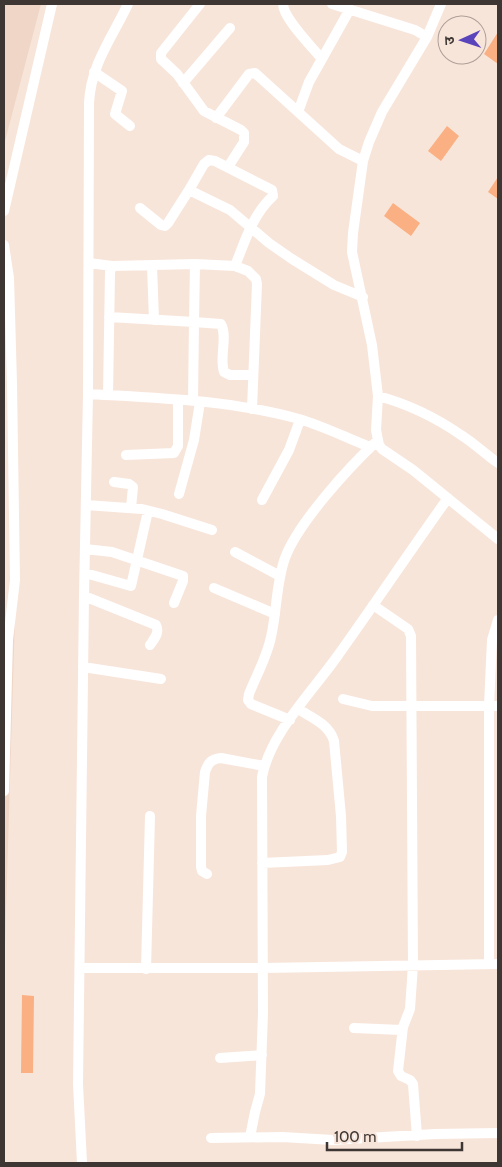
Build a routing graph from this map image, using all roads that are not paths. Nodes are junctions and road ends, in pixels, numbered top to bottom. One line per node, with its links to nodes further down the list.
1 (52, 4): 20 (street)
2 (125, 4): 11 (street)
3 (200, 4): 12 (street)
4 (283, 4): 10 (street)
5 (332, 4): 7 (street)
6 (441, 4): 9 (street)
7 (350, 8): 9 (street); 10 (street)
8 (230, 28): 12 (street)
9 (428, 37): 16 (street)
10 (322, 59): 13 (street)
11 (94, 72): 15 (street); 23 (street)
12 (183, 83): 14 (street)
13 (298, 112): 14 (street); 16 (street)
14 (216, 118): 17 (street)
15 (130, 126)
16 (363, 161): 28 (street)
17 (228, 167): 18 (street); 21 (street)
18 (189, 190): 19 (street); 21 (street)
19 (140, 208)
20 (4, 211)
21 (251, 226): 27 (street); 28 (street)
22 (4, 245): 72 (street)
23 (89, 263): 25 (street); 33 (street)
24 (195, 264): 26 (street); 27 (street); 31 (street)
25 (112, 266): 26 (street); 29 (street)
26 (152, 266): 30 (street)
27 (235, 266): 32 (street)
28 (363, 297): 35 (street)
29 (109, 317): 30 (street); 34 (street)
30 (154, 320): 31 (street)
31 (194, 322): 32 (street); 37 (street)
32 (253, 375): 38 (street)
33 (88, 394): 34 (street); 47 (street)
34 (108, 395): 36 (street)
35 (378, 396): 40 (street); 42 (street)
36 (178, 400): 37 (street); 41 (street)
37 (196, 401): 38 (street); 44 (street)
38 (252, 409): 39 (street)
39 (300, 420): 40 (street); 46 (street)
40 (373, 444): 45 (street); 56 (street)
41 (126, 455)
42 (498, 463)
43 (114, 482): 48 (street)
44 (179, 494)
45 (448, 498): 51 (street); 60 (street)
46 (262, 500)
47 (86, 505): 48 (street); 52 (street)
48 (131, 508): 49 (street)
49 (148, 511): 50 (street); 54 (street)
50 (212, 530)
51 (498, 539)
52 (85, 549): 54 (street); 55 (street)
53 (235, 552): 56 (street)
54 (138, 560): 55 (street); 59 (street)
55 (85, 572): 58 (street)
56 (280, 576): 61 (street)
57 (214, 588): 61 (street)
58 (84, 596): 63 (street); 64 (street)
59 (174, 603)
60 (373, 605): 67 (street); 69 (street)
61 (275, 614): 70 (street)
62 (498, 620): 68 (street)
63 (150, 646)
64 (83, 666): 65 (street); 78 (street)
65 (161, 679)
66 (342, 699): 67 (street)
67 (412, 705): 68 (street); 77 (street)
68 (494, 706): 76 (street)
69 (298, 709): 70 (street); 74 (street)
70 (290, 720): 71 (street)
71 (264, 766): 74 (street); 75 (street)
72 (4, 791)
73 (150, 816): 80 (street)
74 (262, 863): 79 (street)
75 (207, 874)
76 (494, 964): 77 (street)
77 (413, 965): 79 (street); 82 (street)
78 (80, 968): 80 (street); 89 (street)
79 (263, 968): 80 (street); 83 (street)
80 (146, 969)
81 (354, 1028): 82 (street)
82 (402, 1030): 86 (street)
83 (262, 1054): 84 (street); 87 (street)
84 (220, 1058)
85 (498, 1133): 86 (street)
86 (417, 1136): 87 (street)
87 (250, 1137): 88 (street)
88 (211, 1138)
89 (82, 1163)

